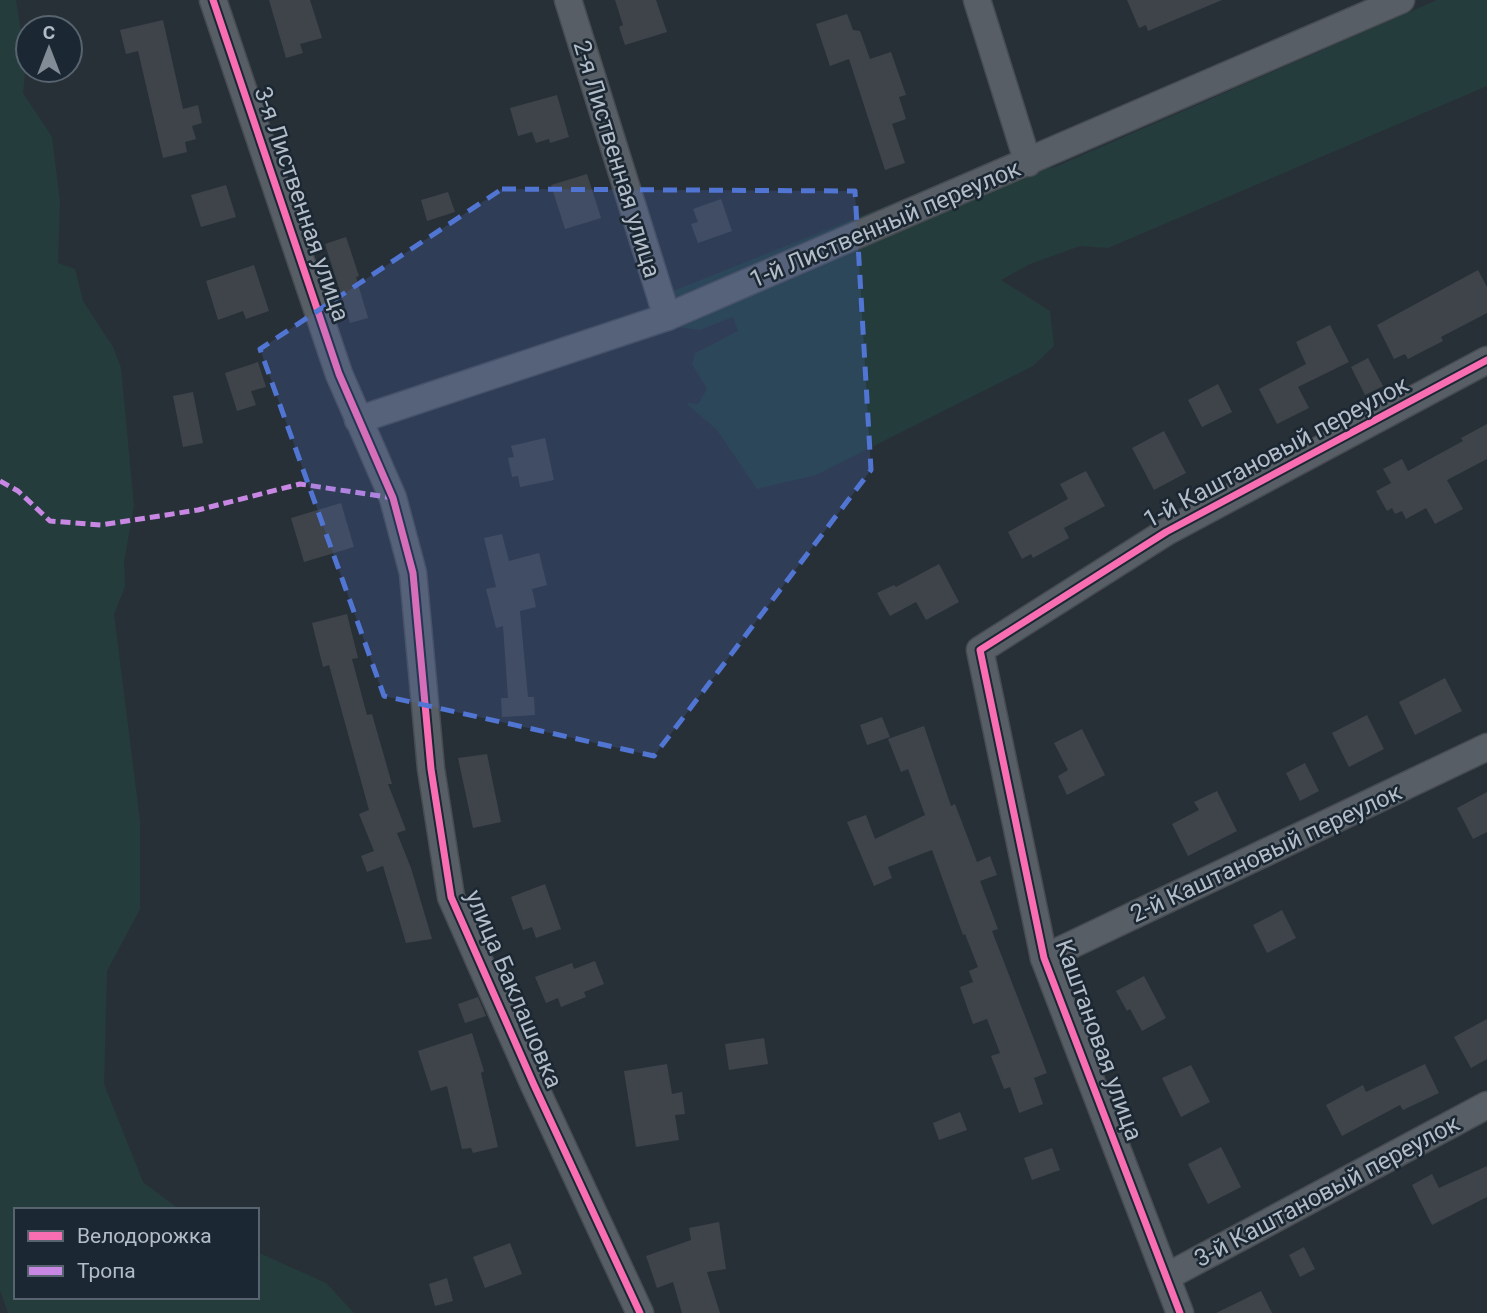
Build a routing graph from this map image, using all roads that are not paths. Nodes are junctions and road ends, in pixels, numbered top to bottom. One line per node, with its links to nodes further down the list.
1 (213, 0): 8 (street, 3-я Лиственная улица)
2 (568, 0): 6 (street, 2-я Лиственная улица)
3 (977, 0): 5 (street)
4 (1401, 0): 5 (street, 1-й Лиственный переулок)
5 (1028, 163): 6 (street, 1-й Лиственный переулок)
6 (667, 317): 8 (street, 1-й Лиственный переулок)
7 (1487, 360): 10 (street, 1-й Каштановый переулок)
8 (358, 420): 9 (street, 3-я Лиственная улица)
9 (402, 537): 15 (street, улица Баклашовка)
10 (980, 650): 12 (street, Каштановая улица)
11 (1487, 747): 12 (street, 2-й Каштановый переулок)
12 (1044, 958): 14 (street, Каштановая улица)
13 (1487, 1105): 14 (street, 3-й Каштановый переулок)
14 (1168, 1276): 16 (street, Каштановая улица)
15 (640, 1313)
16 (1180, 1313)

